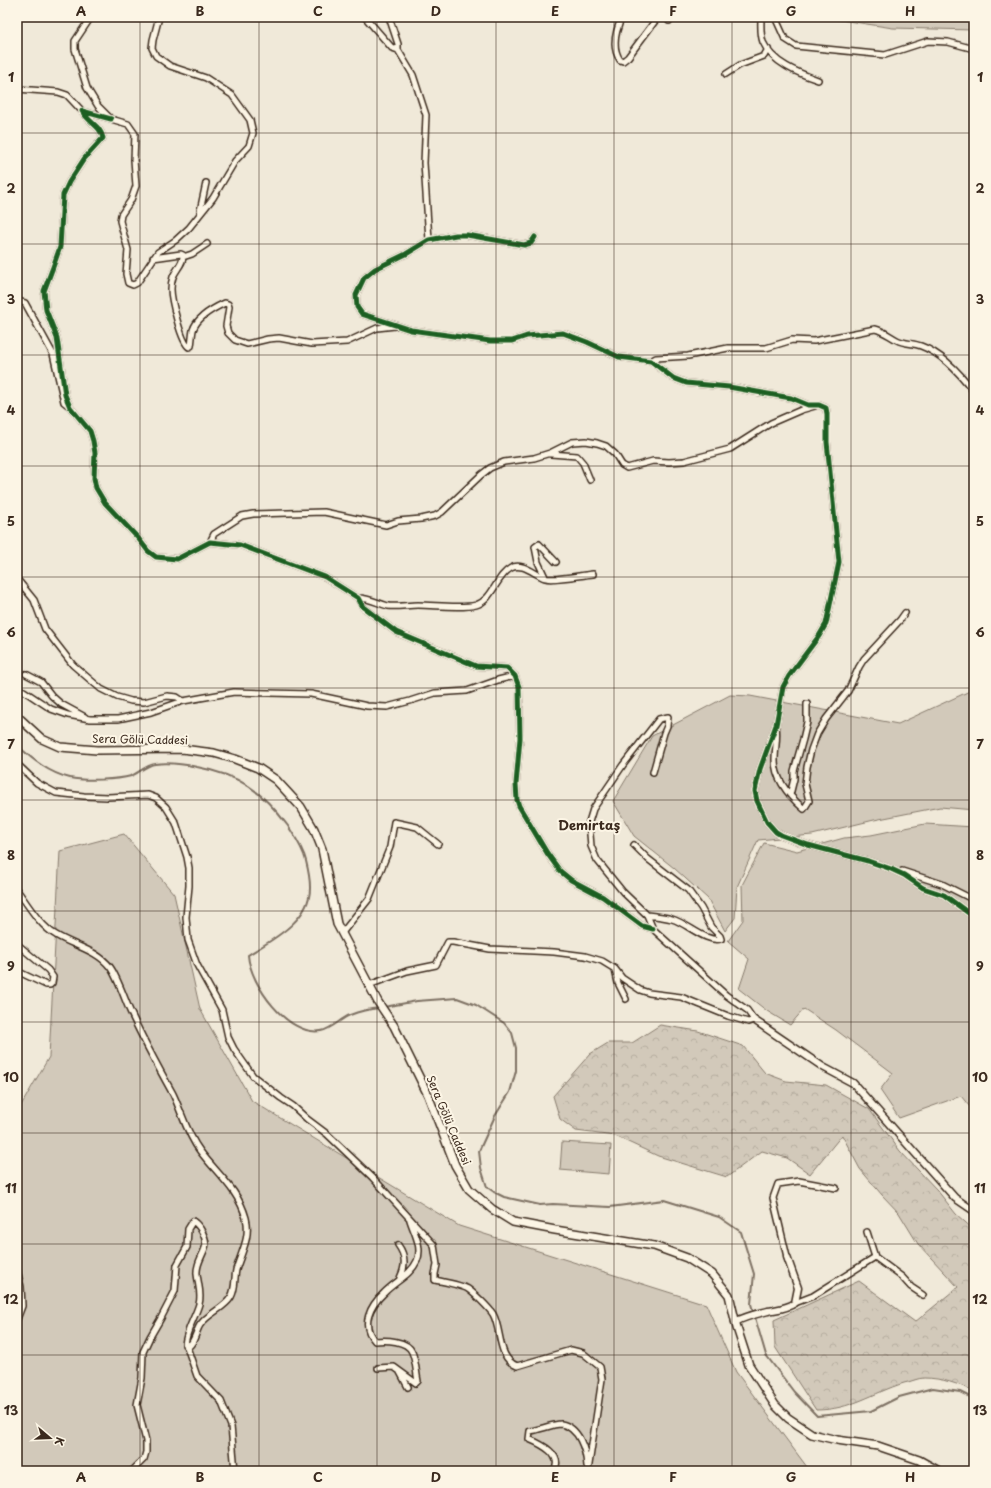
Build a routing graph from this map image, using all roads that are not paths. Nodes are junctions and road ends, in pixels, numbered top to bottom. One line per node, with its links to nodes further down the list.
1 (91, 17): 16 (street)
2 (159, 17): 18 (street)
3 (365, 17): 11 (street)
4 (389, 17): 11 (street)
5 (622, 17): 6 (street)
6 (658, 17)
7 (761, 17): 9 (street)
8 (775, 17): 10 (street)
9 (768, 49): 12 (street); 13 (street)
10 (974, 49)
11 (398, 50): 20 (street)
12 (726, 74)
13 (818, 80)
14 (17, 89): 15 (street)
15 (82, 111): 16 (street); 29 (street)
16 (111, 119): 23 (street)
17 (206, 183): 18 (street)
18 (200, 214): 23 (street)
19 (535, 237): 20 (street)
20 (429, 240): 25 (street)
21 (207, 244): 22 (street)
22 (183, 257): 23 (street); 25 (street)
23 (153, 258)
24 (17, 301): 29 (street)
25 (398, 326): 26 (street)
26 (651, 361): 27 (street); 28 (street)
27 (974, 392)
28 (819, 405): 30 (street); 46 (street)
29 (70, 407): 32 (street)
30 (550, 454): 31 (street); 32 (street)
31 (590, 480)
32 (210, 542): 37 (street)
33 (556, 562): 36 (street)
34 (593, 574): 36 (street)
35 (17, 578): 42 (street)
36 (545, 578): 37 (street)
37 (358, 598): 40 (street)
38 (905, 613): 49 (street)
39 (26, 674): 45 (street)
40 (515, 676): 42 (street); 57 (street)
41 (17, 689): 45 (street)
42 (183, 701): 45 (street)
43 (807, 704): 49 (street)
44 (17, 716): 58 (main road, Sera Gölü Caddesi)
45 (90, 719)
46 (776, 725): 49 (street); 52 (street)
47 (17, 764): 67 (street)
48 (653, 772): 55 (street)
49 (790, 795)
50 (438, 844): 58 (street)
51 (634, 845): 55 (street)
52 (891, 869): 54 (street); 56 (street)
53 (17, 890): 78 (street)
54 (974, 900)
55 (647, 915): 57 (street)
56 (974, 917)
57 (653, 929): 64 (street)
58 (342, 933): 62 (main road, Sera Gölü Caddesi)
59 (17, 944): 61 (street)
60 (614, 969): 62 (street); 63 (street); 64 (street)
61 (17, 971)
62 (369, 985): 77 (main road, Sera Gölü Caddesi)
63 (626, 999)
64 (754, 1020): 66 (street)
65 (836, 1188): 71 (street)
66 (974, 1211)
67 (409, 1217): 73 (street); 85 (street)
68 (867, 1232): 70 (street)
69 (398, 1245): 73 (street)
70 (875, 1257): 74 (street); 75 (street)
71 (787, 1258): 75 (street)
72 (17, 1269): 76 (street)
73 (400, 1279): 80 (street)
74 (923, 1294)
75 (795, 1303): 77 (street)
76 (17, 1319)
77 (735, 1322): 86 (main road, Sera Gölü Caddesi)
78 (187, 1347): 82 (street); 83 (street)
79 (378, 1368): 80 (street)
80 (400, 1372): 81 (street)
81 (408, 1387)
82 (132, 1471)
83 (235, 1471)
84 (554, 1471): 85 (street)
85 (588, 1471)
86 (939, 1471)

